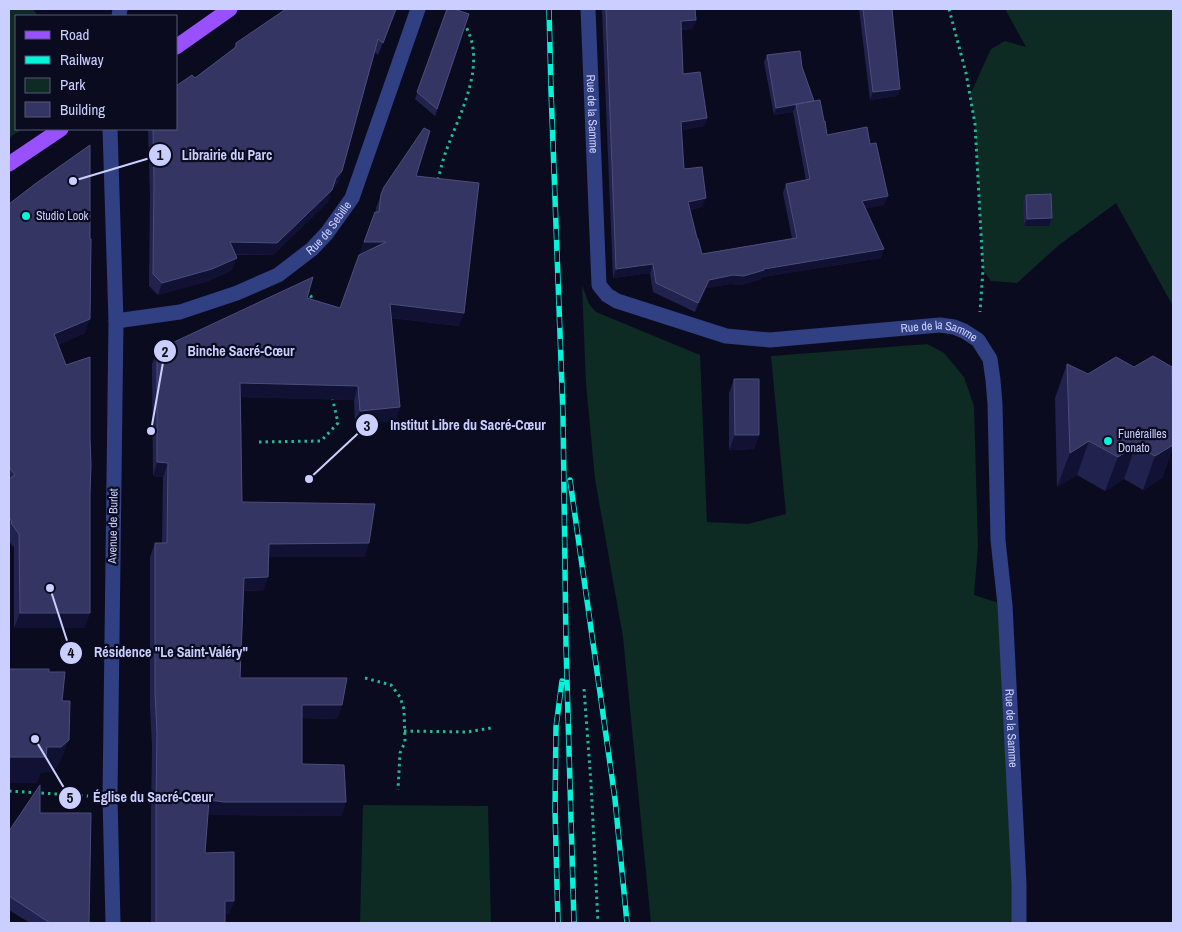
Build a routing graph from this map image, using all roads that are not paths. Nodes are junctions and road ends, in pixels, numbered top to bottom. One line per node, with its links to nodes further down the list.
1 (230, 9): 4 (main road)
2 (418, 9): 8 (street, Rue de Sebille)
3 (588, 9): 10 (street, Rue de la Samme)
4 (178, 46)
5 (60, 130): 7 (main road)
6 (110, 130): 8 (street, Avenue de Burlet)
7 (9, 164)
8 (116, 321): 9 (street, Avenue de Burlet)
9 (113, 923)
10 (1019, 923)

